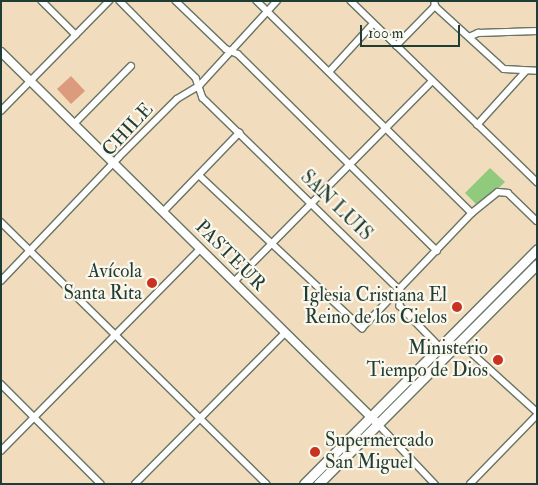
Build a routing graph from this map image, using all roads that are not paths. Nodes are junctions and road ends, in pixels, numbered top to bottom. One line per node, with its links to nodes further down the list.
1 (42, 1): 12 (street)
2 (110, 1): 12 (street)
3 (120, 1): 23 (street, SAN LUIS)
4 (176, 1): 16 (street)
5 (258, 1): 9 (street)
6 (278, 1): 9 (street, CHILE)
7 (351, 1): 10 (street)
8 (435, 4): 13 (street); 14 (street)
9 (268, 12): 16 (street, CHILE); 19 (street)
10 (374, 24): 14 (street); 19 (street)
11 (537, 31): 13 (street)
12 (76, 35): 21 (street)
13 (469, 37): 20 (street)
14 (396, 46): 22 (street)
15 (1, 52): 21 (street, PASTEUR)
16 (231, 52): 23 (street, CHILE); 29 (street)
17 (131, 66): 25 (street)
18 (537, 71): 20 (street)
19 (329, 72): 27 (street)
20 (525, 72): 26 (street)
21 (31, 81): 24 (street); 25 (street, PASTEUR)
22 (432, 81): 26 (street); 27 (street)
23 (199, 86): 28 (street, SAN LUIS); 30 (street, CHILE)
24 (1, 111)
25 (74, 124): 30 (street, PASTEUR)
26 (477, 125): 32 (street)
27 (385, 128): 29 (street); 35 (street)
28 (239, 133): 31 (street); 33 (street, SAN LUIS)
29 (348, 164): 33 (street); 41 (street)
30 (114, 166): 34 (street, PASTEUR); 42 (street, CHILE)
31 (199, 175): 34 (street); 38 (street)
32 (537, 182)
33 (311, 202): 38 (street); 46 (street, SAN LUIS)
34 (163, 212): 39 (street, PASTEUR)
35 (472, 213): 36 (street); 41 (street)
36 (537, 221)
37 (1, 222): 42 (street)
38 (272, 242): 45 (street); 46 (street)
39 (200, 249): 45 (street, PASTEUR); 47 (street)
40 (537, 249): 50 (main road)
41 (437, 251): 46 (street)
42 (31, 252): 44 (street, CHILE); 47 (street)
43 (537, 264): 49 (main road)
44 (1, 281)
45 (234, 282): 48 (street, PASTEUR)
46 (400, 290): 50 (street, SAN LUIS)
47 (116, 334): 54 (street); 55 (street)
48 (284, 334): 53 (street, PASTEUR); 55 (street)
49 (461, 343): 50 (street); 52 (street); 56 (main road)
50 (440, 347): 53 (main road)
51 (1, 384): 54 (street)
52 (537, 414): 64 (street)
53 (370, 416): 56 (street, PASTEUR); 61 (main road)
54 (34, 418): 57 (street); 58 (street)
55 (201, 420): 59 (street); 60 (street)
56 (378, 424): 62 (main road); 63 (street, PASTEUR)
57 (1, 451)
58 (100, 484)
59 (135, 484)
60 (267, 484)
61 (304, 484)
62 (318, 484)
63 (435, 484)
64 (470, 484)

